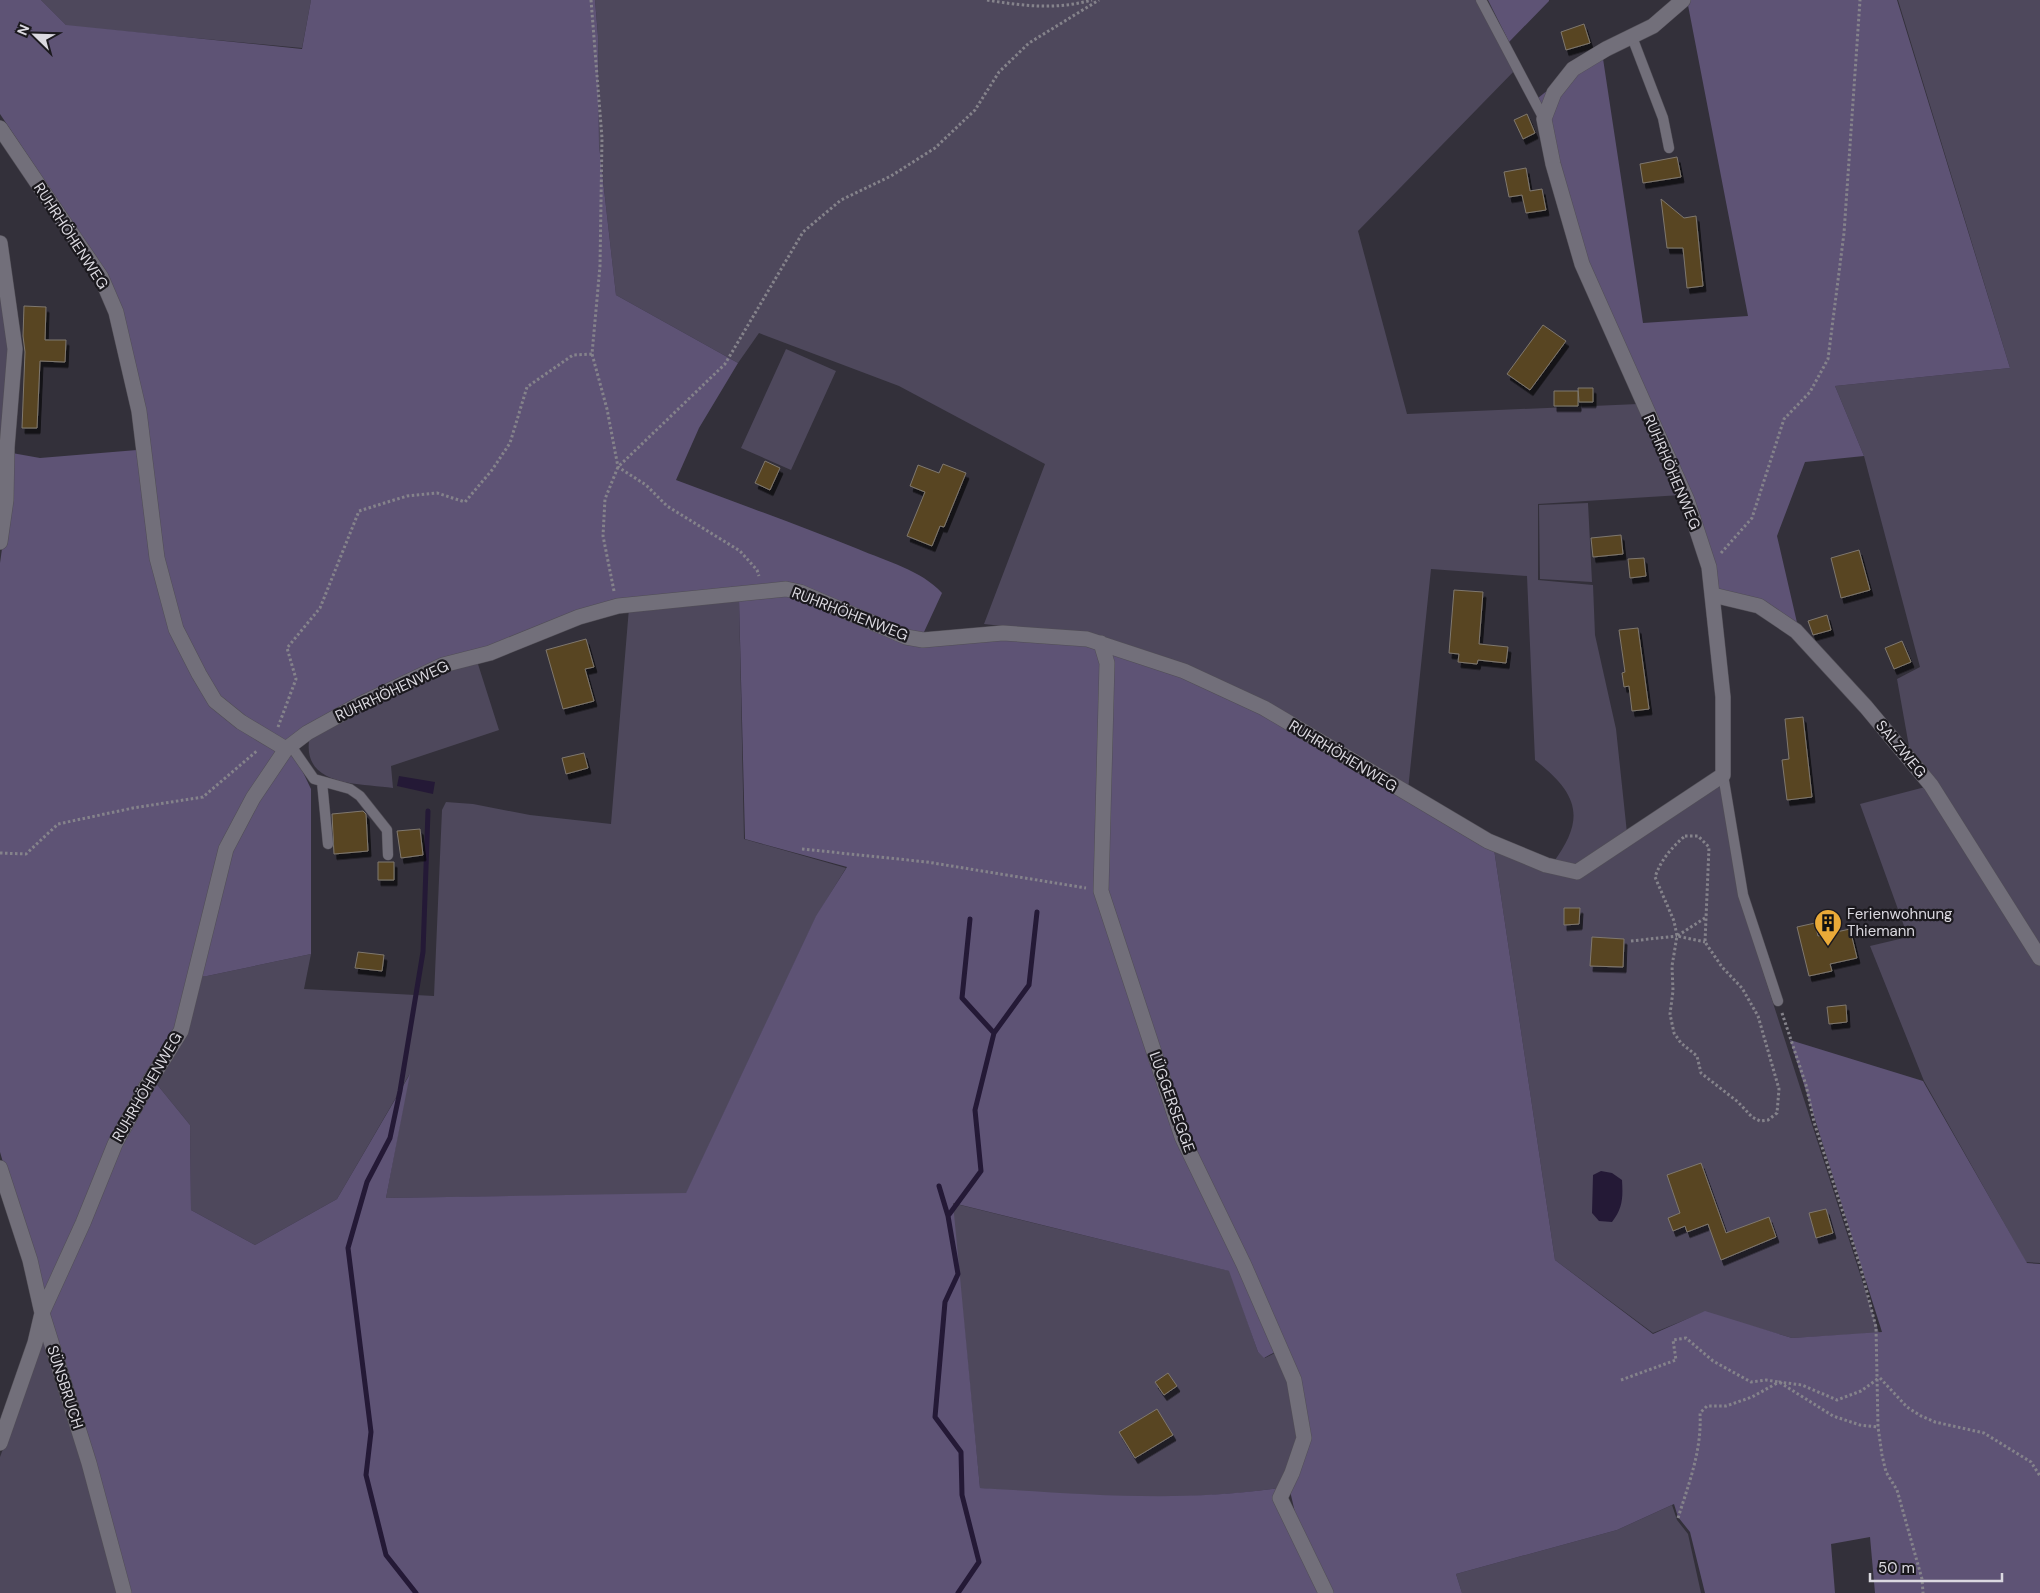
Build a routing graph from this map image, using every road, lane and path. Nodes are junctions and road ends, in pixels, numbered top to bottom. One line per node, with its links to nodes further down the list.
1 (591, 0): 13 (path)
2 (987, 0): 3 (path)
3 (1092, 0)
4 (1099, 0): 15 (path)
5 (1481, 0): 9 (lane, RUHRHÖHENWEG)
6 (1683, 0): 8 (street)
7 (1860, 0): 17 (path)
8 (1632, 37): 9 (street); 11 (lane)
9 (1544, 119): 17 (street, RUHRHÖHENWEG)
10 (0, 128): 22 (street, RUHRHÖHENWEG)
11 (1669, 148)
12 (0, 243): 14 (street)
13 (592, 354): 15 (path); 22 (path)
14 (3, 452): 16 (street)
15 (618, 467): 18 (path); 20 (path)
16 (0, 542)
17 (1709, 567): 19 (street, RUHRHÖHENWEG)
18 (764, 590): 20 (street, RUHRHÖHENWEG); 21 (street, RUHRHÖHENWEG)
19 (1713, 595): 24 (street, RUHRHÖHENWEG); 35 (street, SALZWEG)
20 (618, 606): 23 (street, RUHRHÖHENWEG)
21 (1101, 642): 24 (street, RUHRHÖHENWEG); 30 (street, LÜGGERSEGGE)
22 (270, 740): 23 (street, RUHRHÖHENWEG); 28 (path)
23 (288, 747): 25 (lane); 38 (street, RUHRHÖHENWEG)
24 (1723, 775): 36 (lane)
25 (322, 782): 26 (lane); 29 (lane)
26 (328, 844)
27 (802, 849): 30 (path)
28 (0, 853)
29 (388, 855)
30 (1101, 891): 47 (street, LÜGGERSEGGE)
31 (1706, 918): 32 (path); 32 (path); 34 (path)
32 (1677, 936): 33 (path); 34 (path); 34 (path)
33 (1630, 941)
34 (1705, 942)
35 (2040, 958)
36 (1778, 1001): 39 (path)
37 (0, 1168): 38 (street)
38 (42, 1313): 43 (street, SÜNSBRUCH); 46 (street, SÜNSBRUCH)
39 (1879, 1378): 41 (path); 42 (path); 44 (path)
40 (1621, 1380): 41 (path)
41 (1779, 1382): 42 (path); 45 (path)
42 (1878, 1427): 48 (path)
43 (0, 1443)
44 (2040, 1476)
45 (1678, 1518)
46 (124, 1593)
47 (1326, 1593)
48 (1923, 1593)

